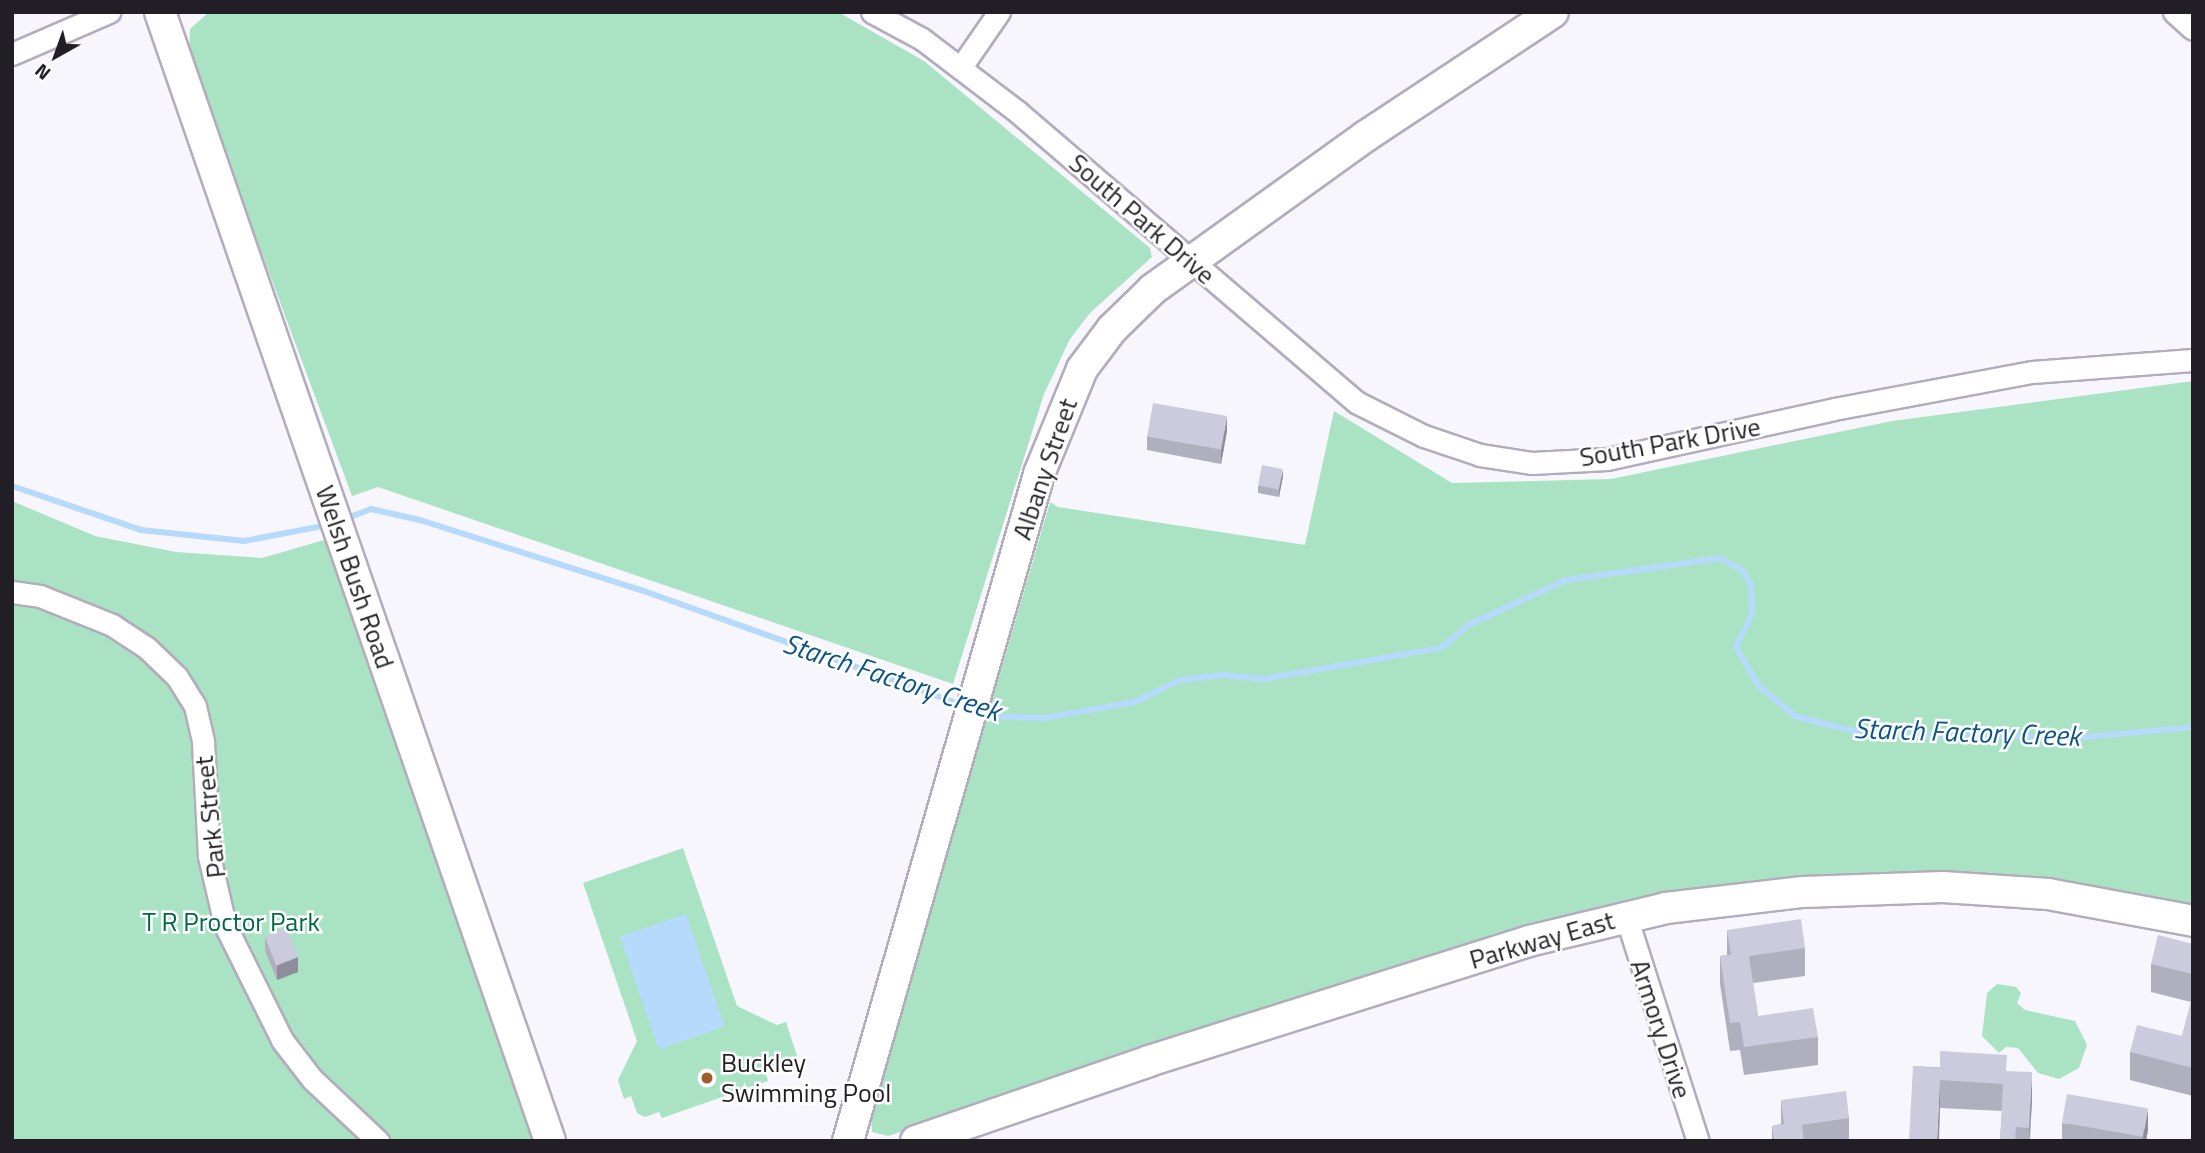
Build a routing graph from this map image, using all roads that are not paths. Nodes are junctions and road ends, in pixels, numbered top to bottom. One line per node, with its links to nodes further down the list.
1 (108, 12): 8 (street)
2 (160, 12): 16 (street, Welsh Bush Road)
3 (872, 12): 9 (street, South Park Drive)
4 (999, 12): 9 (street)
5 (1553, 12): 10 (street, Albany Street)
6 (2174, 12): 7 (street)
7 (2193, 29)
8 (12, 54)
9 (961, 67): 10 (street, South Park Drive)
10 (1191, 261): 11 (street, South Park Drive); 17 (street, Albany Street)
11 (2193, 360)
12 (12, 592): 15 (street, Park Street)
13 (1626, 916): 14 (street, Parkway East); 18 (street, Parkway East); 19 (street, Armory Drive)
14 (2193, 921)
15 (379, 1141)
16 (550, 1141)
17 (848, 1141)
18 (916, 1141)
19 (1698, 1141)

